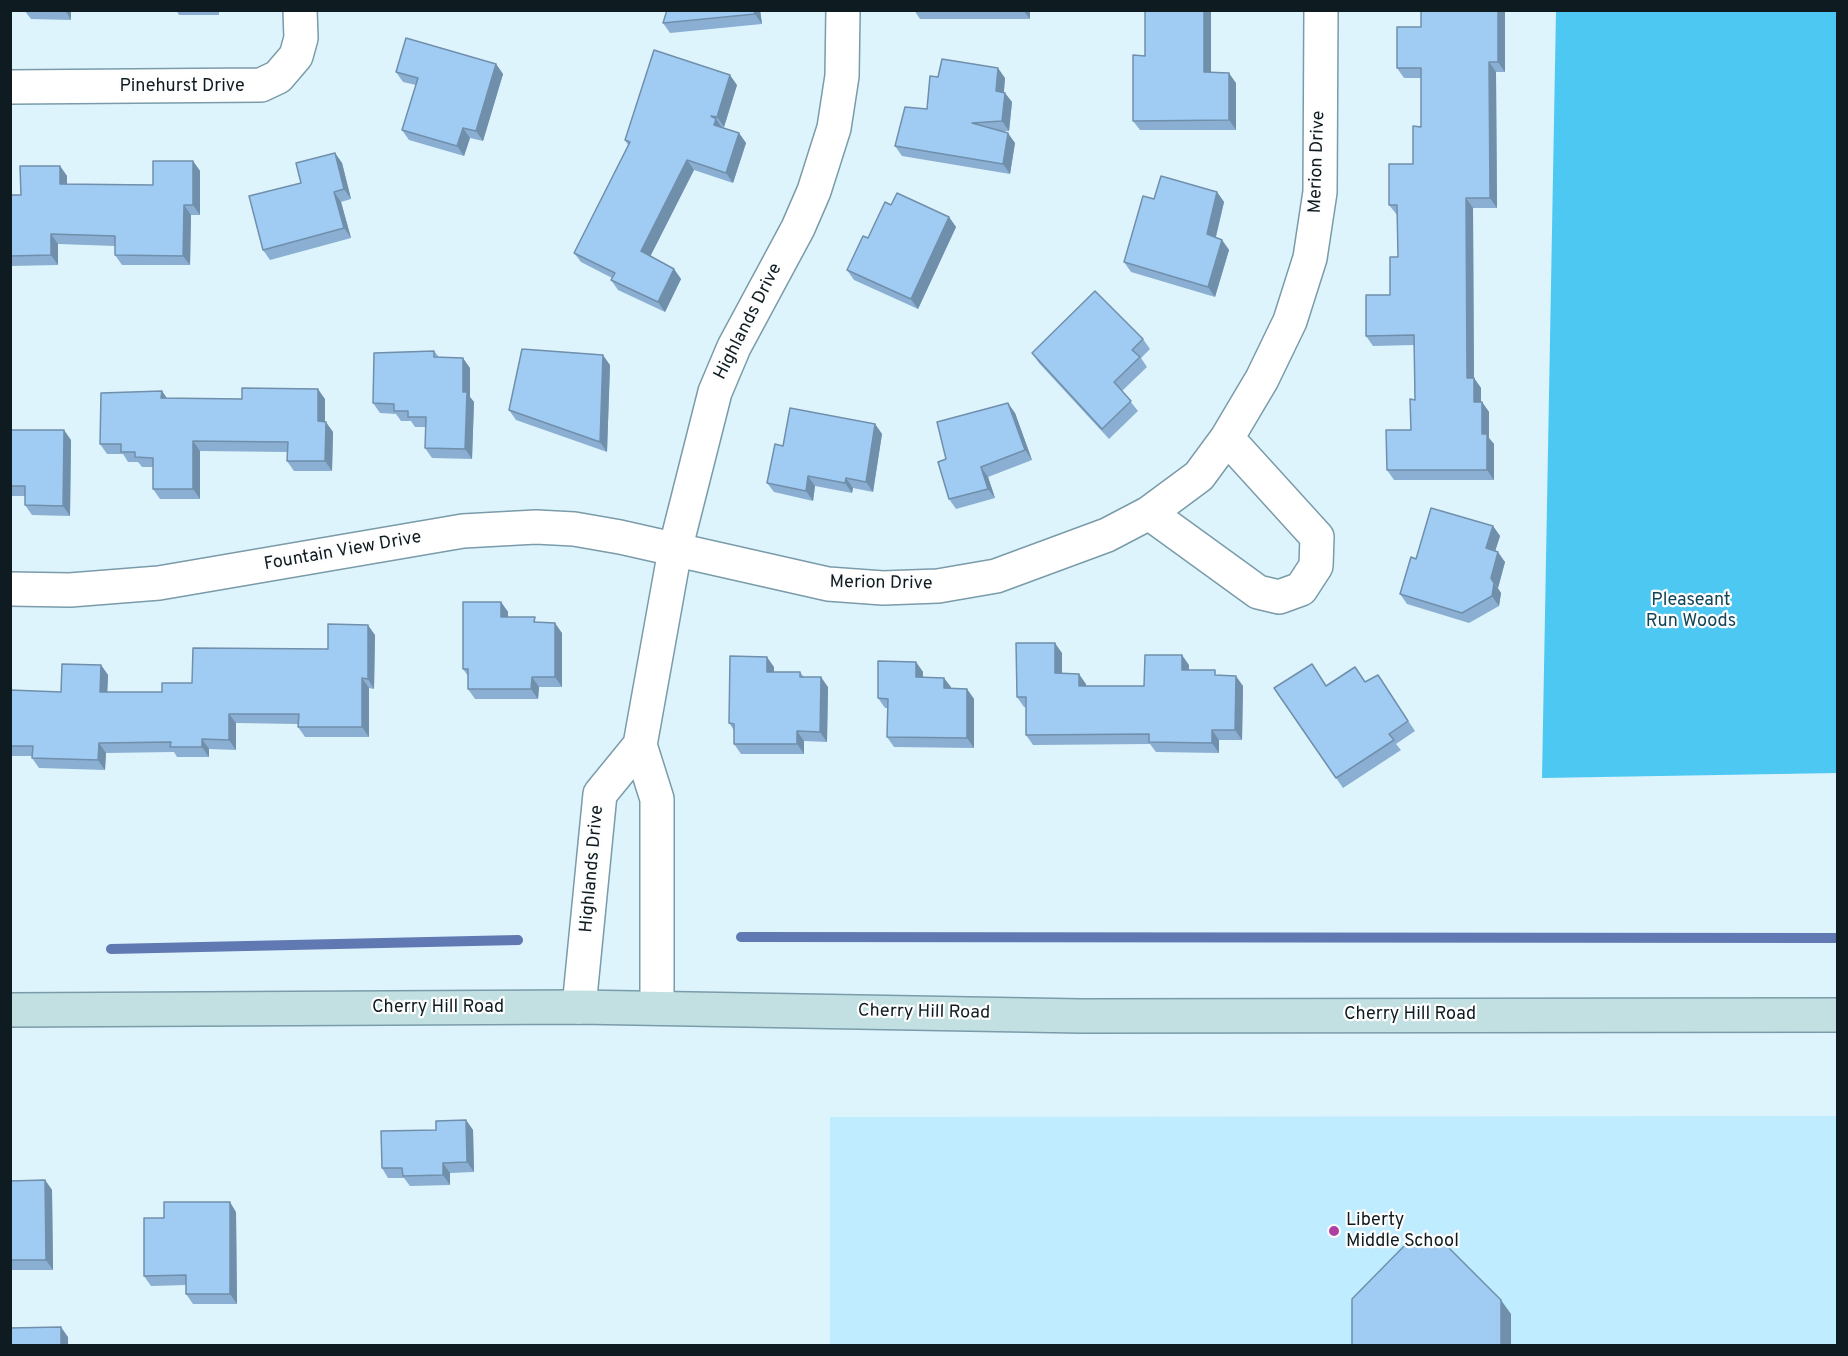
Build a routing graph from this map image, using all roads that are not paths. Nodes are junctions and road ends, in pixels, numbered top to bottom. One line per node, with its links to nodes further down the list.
1 (300, 10): 4 (street, Pinehurst Drive)
2 (843, 10): 7 (street, Highlands Drive)
3 (1321, 10): 5 (street, Merion Drive)
4 (10, 87)
5 (1227, 438): 6 (street, Merion Drive); 6 (street)
6 (1149, 513): 7 (street, Merion Drive)
7 (675, 550): 8 (street, Fountain View Drive); 9 (street, Highlands Drive)
8 (10, 590)
9 (640, 745): 10 (street, Highlands Drive); 11 (street, Highlands Drive)
10 (579, 1007): 11 (main road, Cherry Hill Road); 12 (main road, Cherry Hill Road)
11 (657, 1008): 13 (main road, Cherry Hill Road)
12 (10, 1010)
13 (1838, 1015)

